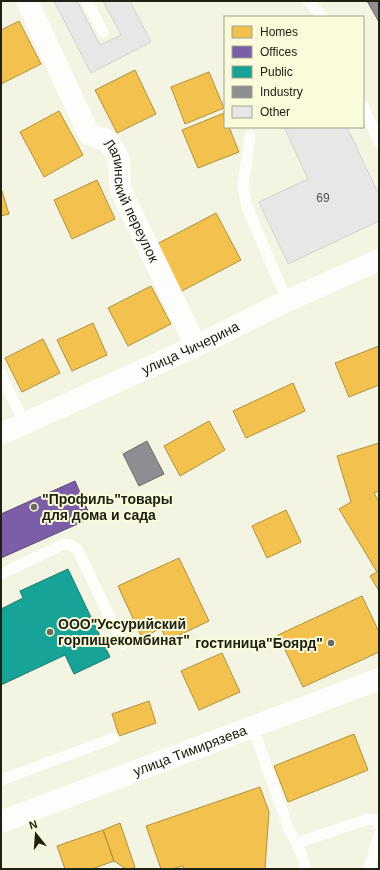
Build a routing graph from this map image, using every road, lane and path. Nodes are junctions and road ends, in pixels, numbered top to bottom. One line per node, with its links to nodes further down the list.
1 (27, 1): 11 (street, Лапинский переулок)
2 (87, 1): 5 (lane)
3 (308, 1): 4 (lane)
4 (322, 16)
5 (103, 32)
6 (364, 108): 8 (lane)
7 (250, 136): 10 (lane)
8 (379, 142)
9 (379, 260): 10 (street, улица Чичерина)
10 (286, 301): 11 (street, улица Чичерина)
11 (196, 346): 13 (street, улица Чичерина)
12 (1, 374): 13 (lane)
13 (24, 423): 14 (street, улица Чичерина)
14 (1, 434)
15 (1, 574): 16 (lane)
16 (123, 644)
17 (379, 679): 18 (street, улица Тимирязева)
18 (253, 728): 21 (street, улица Тимирязева); 24 (lane)
19 (114, 738): 20 (lane)
20 (1, 780)
21 (1, 822)
22 (379, 825): 24 (lane)
23 (379, 835): 26 (lane)
24 (297, 843): 25 (lane)
25 (306, 869)
26 (369, 869)

